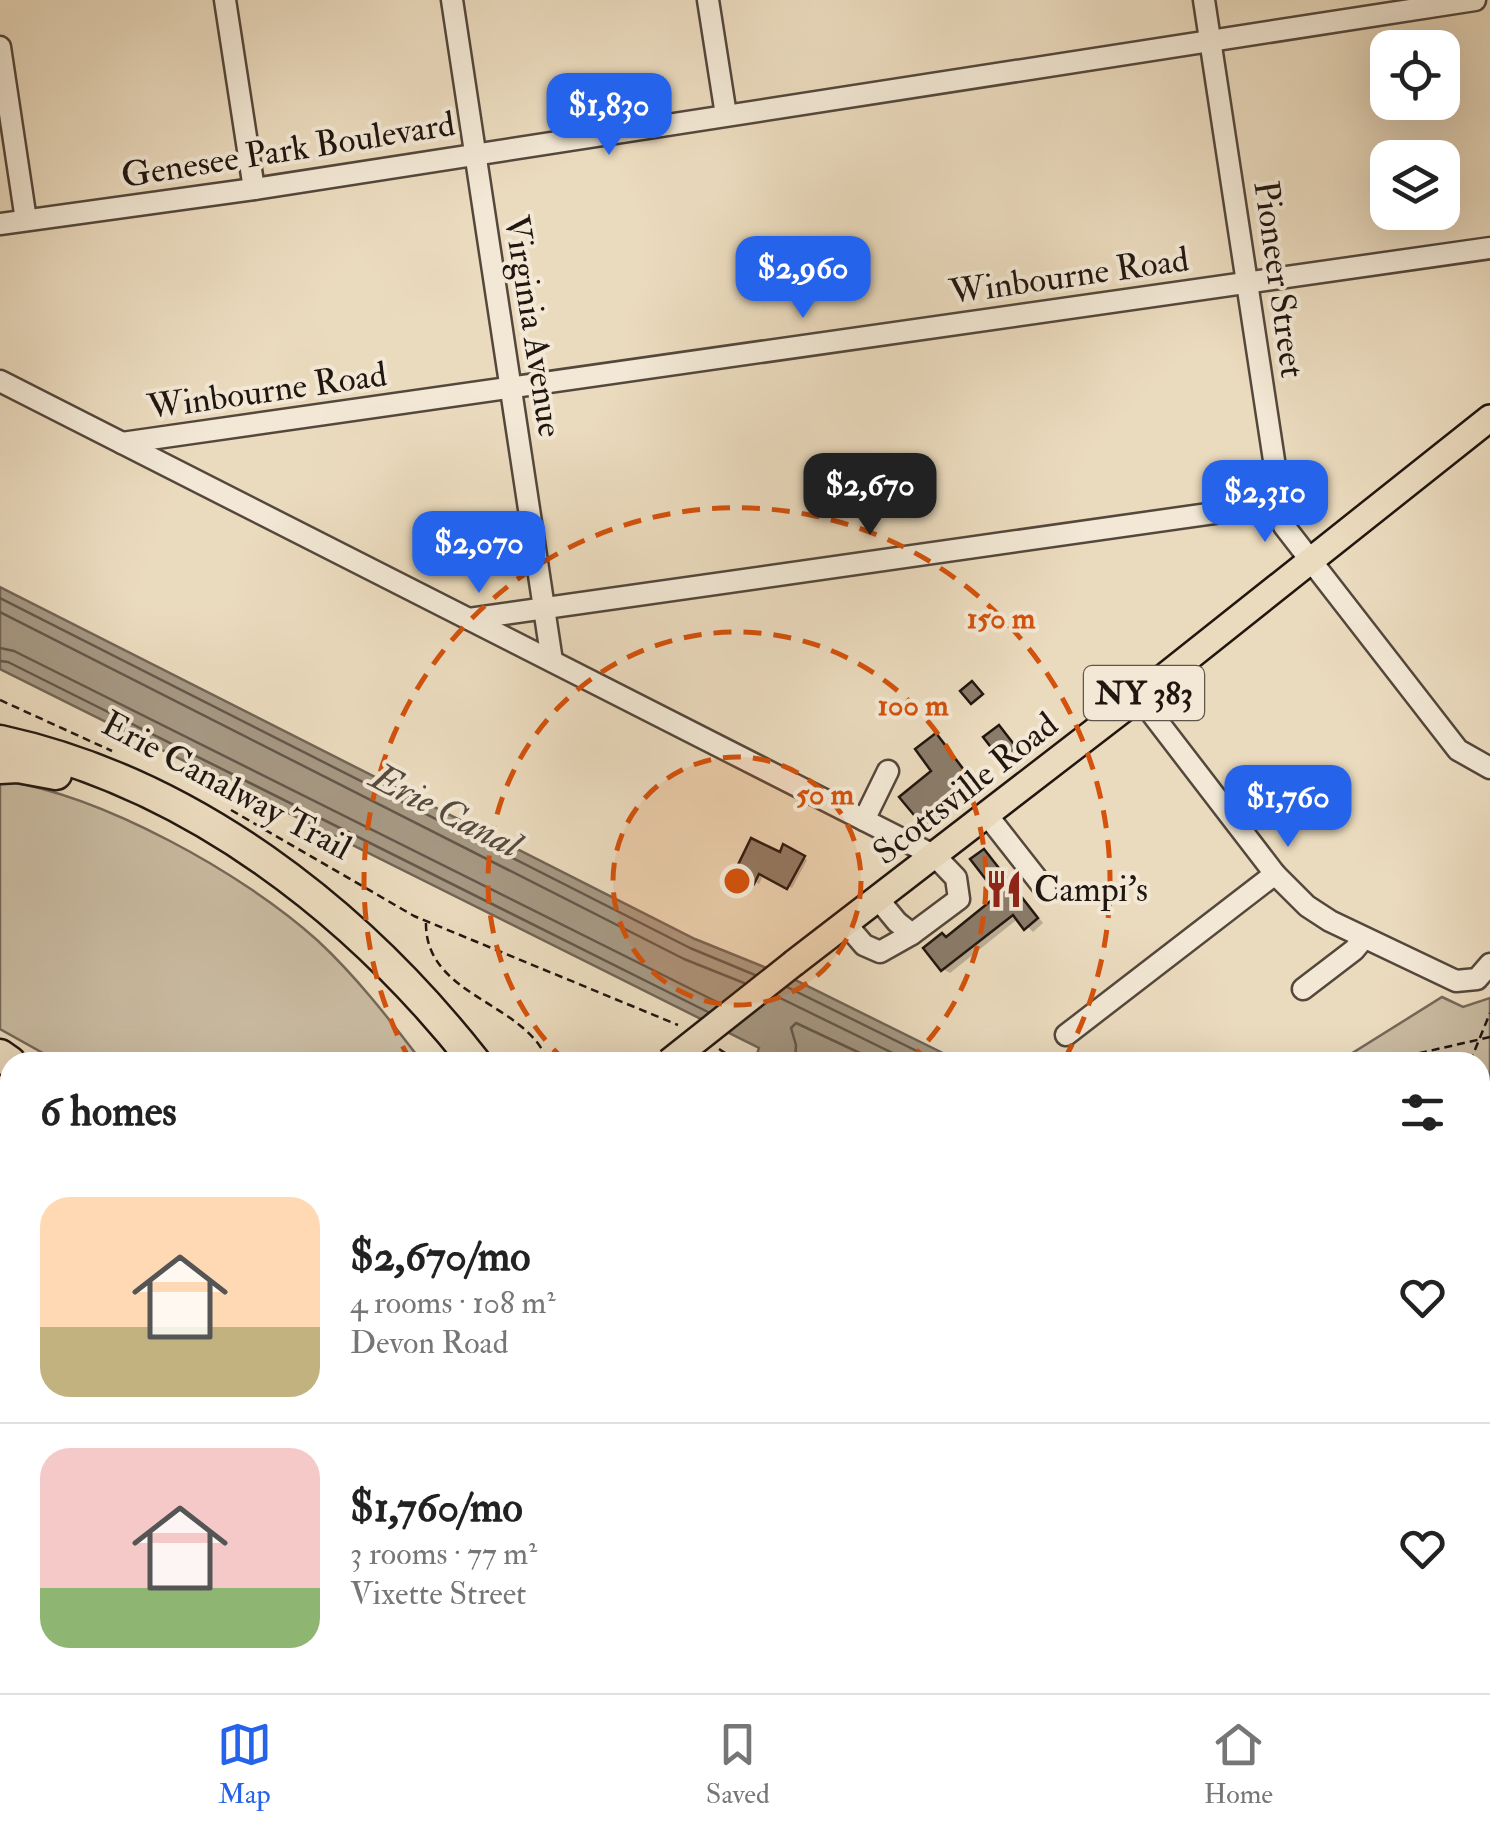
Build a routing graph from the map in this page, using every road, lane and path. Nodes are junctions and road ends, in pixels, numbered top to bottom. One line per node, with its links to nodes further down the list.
1 (226, 0): 10 (street)
2 (452, 0): 9 (street, Virginia Avenue)
3 (708, 0): 8 (street)
4 (1204, 0): 6 (street, Pioneer Street)
5 (1475, 0): 6 (street, Genesee Park Boulevard)
6 (1210, 41): 8 (street, Genesee Park Boulevard); 14 (street, Pioneer Street)
7 (0, 47): 11 (street)
8 (726, 115): 9 (street, Genesee Park Boulevard)
9 (475, 154): 10 (street, Genesee Park Boulevard); 16 (street, Virginia Avenue)
10 (254, 189): 11 (street, Genesee Park Boulevard)
11 (26, 220): 12 (street, Genesee Park Boulevard)
12 (0, 224)
13 (1490, 248): 14 (street, Winbourne Road)
14 (1248, 282): 16 (street, Winbourne Road); 19 (street, Pioneer Street)
15 (0, 381): 18 (street)
16 (510, 388): 18 (street, Winbourne Road); 21 (street, Virginia Avenue)
17 (1490, 418): 20 (main road, Scottsville Road / NY 383)
18 (122, 443): 22 (street)
19 (1278, 504): 20 (street, Pioneer Street); 21 (street)
20 (1308, 560): 24 (main road, Scottsville Road / NY 383); 29 (street, Pioneer Street)
21 (544, 610): 22 (street); 23 (street, Virginia Avenue)
22 (468, 619): 23 (street)
23 (552, 661): 33 (street)
24 (1138, 697): 32 (main road, Scottsville Road / NY 383); 35 (street)
25 (0, 700): 27 (path, Erie Canalway Trail)
26 (0, 741): 51 (highway)
27 (120, 754)
28 (0, 768): 50 (highway)
29 (1490, 768)
30 (888, 771): 33 (street)
31 (220, 804): 38 (path, Erie Canalway Trail)
32 (987, 815): 34 (main road, Scottsville Road / NY 383); 36 (street)
33 (864, 820): 34 (street)
34 (934, 856): 37 (main road, Scottsville Road / NY 383); 40 (street)
35 (1275, 874): 41 (street); 46 (street)
36 (1045, 889)
37 (878, 899): 39 (main road, Scottsville Road / NY 383); 40 (street)
38 (426, 921): 45 (path, Erie Canalway Trail); 52 (path)
39 (846, 924): 40 (street); 53 (main road, Scottsville Road / NY 383, bridge)
40 (912, 934)
41 (1364, 938): 42 (street); 43 (street)
42 (1490, 964)
43 (1304, 989)
44 (1490, 1013): 48 (path)
45 (681, 1027)
46 (1066, 1035)
47 (1490, 1038): 48 (path)
48 (1478, 1040): 55 (path); 56 (path)
49 (712, 1044): 54 (path)
50 (441, 1052)
51 (467, 1052)
52 (543, 1052)
53 (682, 1052)
54 (724, 1052)
55 (1425, 1052)
56 (1474, 1052)

